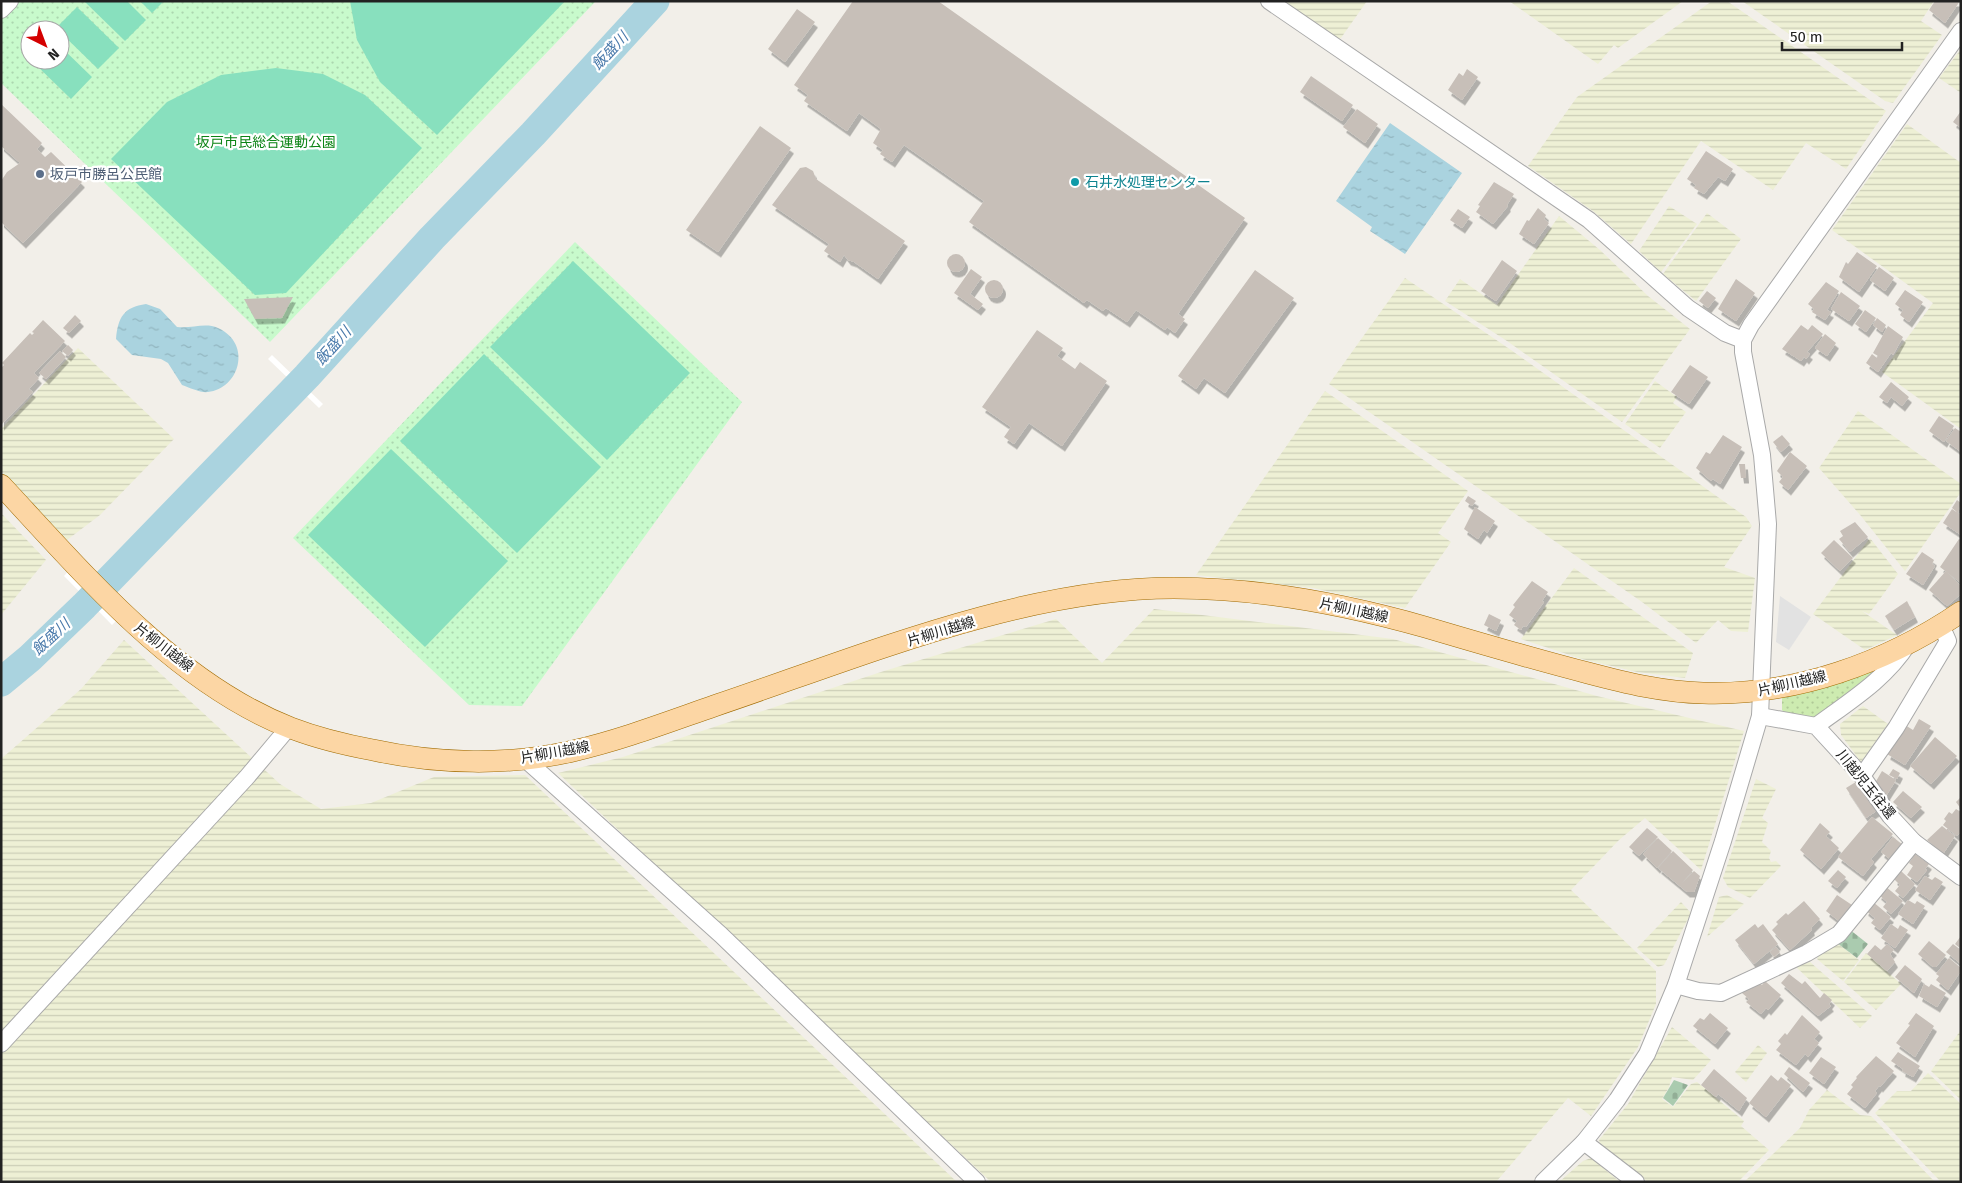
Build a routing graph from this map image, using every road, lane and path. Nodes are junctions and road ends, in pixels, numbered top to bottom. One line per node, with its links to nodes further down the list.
1 (10, 1): 3 (street)
2 (1268, 1): 5 (street)
3 (1, 10)
4 (1961, 31): 5 (street)
5 (1743, 340): 10 (street)
6 (1, 485): 13 (main road, 片柳川越線)
7 (1961, 612): 8 (main road, 片柳川越線)
8 (1942, 625): 9 (main road, 片柳川越線); 15 (street)
9 (1908, 644): 10 (main road, 片柳川越線); 12 (street)
10 (1761, 692): 11 (street); 14 (main road, 片柳川越線)
11 (1760, 716): 12 (street); 18 (street)
12 (1816, 726): 15 (street, 川越児玉往還)
13 (289, 727): 14 (main road, 片柳川越線); 19 (street)
14 (525, 759): 21 (street)
15 (1862, 776): 16 (street, 川越児玉往還)
16 (1914, 842): 17 (street, 川越児玉往還); 18 (street)
17 (1961, 877)
18 (1676, 985): 20 (street)
19 (1, 1044)
20 (1584, 1142): 22 (street); 23 (street)
21 (977, 1182)
22 (1543, 1182)
23 (1636, 1182)

